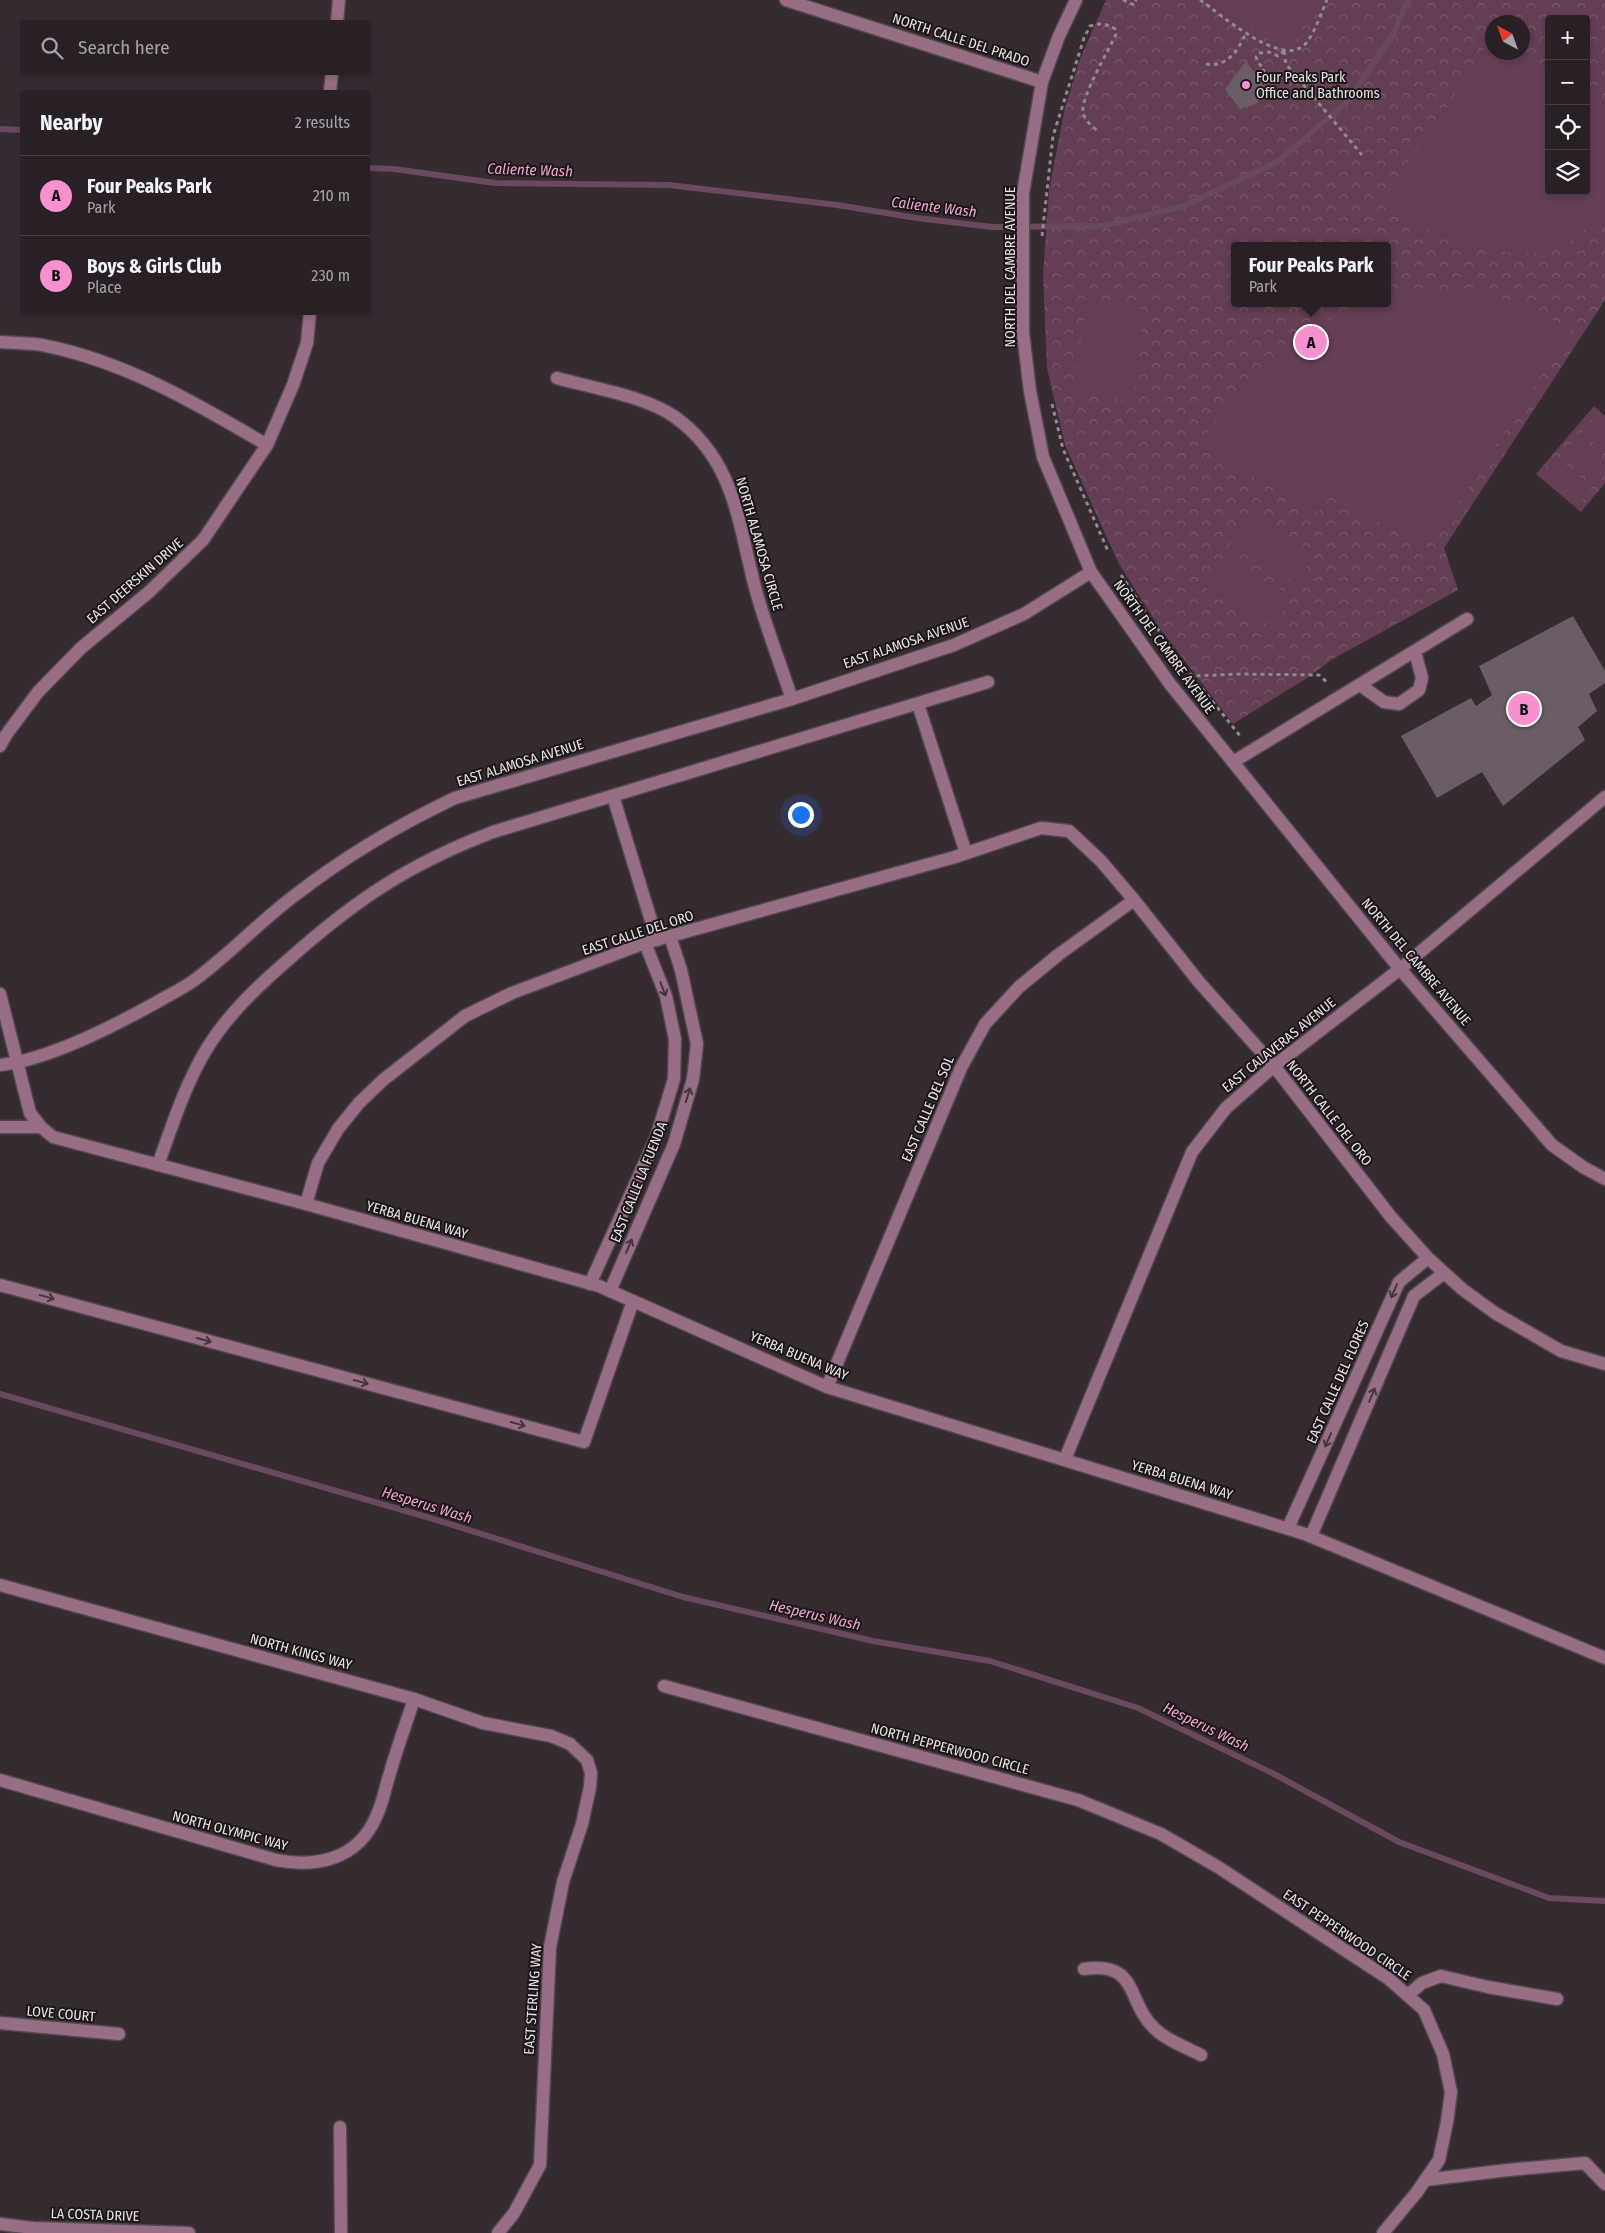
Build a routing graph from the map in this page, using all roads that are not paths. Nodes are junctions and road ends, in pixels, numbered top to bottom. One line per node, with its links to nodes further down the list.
1 (339, 0): 4 (street)
2 (786, 0): 6 (street, NORTH CALLE DEL PRADO)
3 (1076, 0): 6 (street, NORTH DEL CAMBRE AVENUE)
4 (337, 20)
5 (332, 75): 7 (street)
6 (1042, 82): 12 (street, NORTH DEL CAMBRE AVENUE)
7 (330, 90)
8 (310, 315): 11 (street, EAST DEERSKIN DRIVE)
9 (0, 342): 11 (street)
10 (557, 378): 17 (street, NORTH ALAMOSA CIRCLE)
11 (267, 445): 19 (street, EAST DEERSKIN DRIVE)
12 (1091, 572): 17 (street, EAST ALAMOSA AVENUE); 20 (street, NORTH DEL CAMBRE AVENUE)
13 (1467, 620): 14 (street)
14 (1415, 652): 16 (street); 16 (street)
15 (988, 682): 18 (street)
16 (1360, 685): 20 (street)
17 (792, 698): 30 (street, EAST ALAMOSA AVENUE)
18 (918, 704): 21 (street); 24 (street)
19 (0, 746)
20 (1233, 762): 28 (street, NORTH DEL CAMBRE AVENUE)
21 (613, 796): 27 (street, EAST CALLE LA FUENDA); 35 (street)
22 (1605, 797): 28 (street, EAST CALAVERAS AVENUE)
23 (1069, 831): 24 (street, EAST CALLE DEL ORO); 25 (street, NORTH CALLE DEL ORO)
24 (966, 853): 26 (street, EAST CALLE DEL ORO)
25 (1134, 900): 32 (street, NORTH CALLE DEL ORO); 45 (street, EAST CALLE DEL SOL)
26 (670, 936): 27 (street, EAST CALLE DEL ORO); 42 (street, EAST CALLE LA FUENDA, one-way to 26)
27 (651, 942): 37 (street, EAST CALLE DEL ORO); 41 (street, EAST CALLE LA FUENDA, one-way to 41)
28 (1400, 969): 32 (street, EAST CALAVERAS AVENUE); 36 (street, NORTH DEL CAMBRE AVENUE)
29 (0, 994): 30 (street)
30 (18, 1063): 31 (street, EAST ALAMOSA AVENUE); 34 (street, YERBA BUENA WAY)
31 (0, 1064)
32 (1274, 1066): 38 (street, NORTH CALLE DEL ORO); 46 (street, EAST CALAVERAS AVENUE)
33 (0, 1127): 34 (street)
34 (41, 1128): 35 (street, YERBA BUENA WAY)
35 (158, 1165): 37 (street, YERBA BUENA WAY)
36 (1605, 1179)
37 (306, 1204): 41 (street, YERBA BUENA WAY)
38 (1428, 1258): 39 (street, NORTH CALLE DEL ORO); 47 (street, EAST CALLE DEL FLORES, one-way to 47)
39 (1444, 1273): 44 (street, NORTH CALLE DEL ORO); 48 (street, one-way to 39)
40 (0, 1284): 43 (street, one-way to 43)
41 (590, 1284): 42 (street, YERBA BUENA WAY)
42 (610, 1291): 43 (street, YERBA BUENA WAY)
43 (633, 1301): 45 (street, YERBA BUENA WAY)
44 (1605, 1364)
45 (827, 1387): 46 (street, YERBA BUENA WAY)
46 (1065, 1459): 47 (street, YERBA BUENA WAY)
47 (1288, 1528): 48 (street, YERBA BUENA WAY)
48 (1311, 1536): 50 (street, YERBA BUENA WAY)
49 (0, 1585): 52 (street, NORTH KINGS WAY)
50 (1605, 1658)
51 (664, 1686): 55 (street, NORTH PEPPERWOOD CIRCLE)
52 (414, 1699): 53 (street, NORTH KINGS WAY); 54 (street, NORTH OLYMPIC WAY)
53 (587, 1760): 68 (street, EAST STERLING WAY)
54 (0, 1780)
55 (1218, 1867): 57 (street, EAST PEPPERWOOD CIRCLE)
56 (1084, 1969): 61 (street)
57 (1408, 1995): 58 (street); 63 (street, EAST PEPPERWOOD CIRCLE)
58 (1557, 1999)
59 (0, 2023): 60 (street, LOVE COURT)
60 (119, 2034)
61 (1201, 2055)
62 (340, 2127): 67 (street)
63 (1425, 2180): 64 (street); 69 (street, EAST PEPPERWOOD CIRCLE)
64 (1605, 2184)
65 (0, 2224): 66 (street, LA COSTA DRIVE)
66 (189, 2233)
67 (341, 2233)
68 (498, 2233)
69 (1383, 2233)

